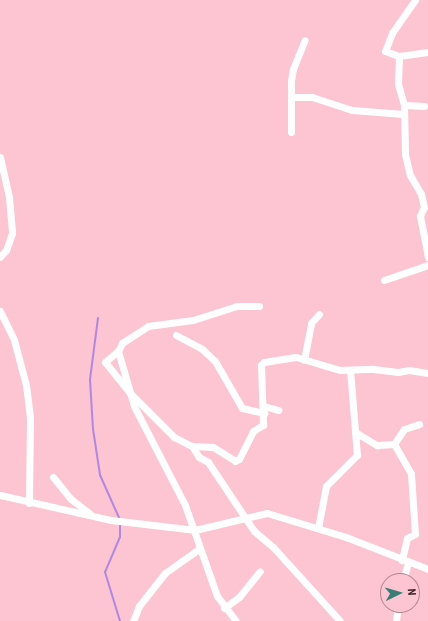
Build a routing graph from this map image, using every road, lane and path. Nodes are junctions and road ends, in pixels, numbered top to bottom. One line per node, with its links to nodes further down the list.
1 (415, 0): 4 (street)
2 (305, 40): 5 (street)
3 (428, 52): 4 (street)
4 (399, 56): 6 (street)
5 (292, 97): 8 (street); 9 (street)
6 (404, 105): 7 (street); 8 (street)
7 (424, 106)
8 (403, 114): 11 (street)
9 (291, 132)
10 (0, 157): 12 (street)
11 (428, 257)
12 (0, 258)
13 (428, 265): 14 (street)
14 (384, 280)
15 (259, 306): 19 (street)
16 (0, 311): 32 (street)
17 (319, 314): 20 (street)
18 (176, 335): 24 (street)
19 (118, 351): 23 (street); 23 (street)
20 (304, 360): 21 (street); 24 (street)
21 (350, 370): 22 (street); 27 (street)
22 (428, 372)
23 (129, 392): 29 (street); 36 (street)
24 (264, 409): 25 (street); 29 (street)
25 (278, 410)
26 (419, 424): 28 (street)
27 (355, 432): 28 (street); 35 (street)
28 (394, 444): 38 (street)
29 (192, 446): 34 (street)
30 (52, 476): 33 (street)
31 (0, 495): 32 (street)
32 (29, 503): 33 (street)
33 (91, 516): 36 (street)
34 (244, 517): 35 (street); 36 (street); 45 (street)
35 (318, 528): 38 (street)
36 (195, 530): 37 (street)
37 (200, 548): 42 (street); 43 (street)
38 (405, 561): 39 (street); 41 (street)
39 (428, 569)
40 (260, 572): 42 (street)
41 (404, 573)
42 (224, 608): 44 (street)
43 (133, 621)
44 (236, 621)
45 (340, 621)

